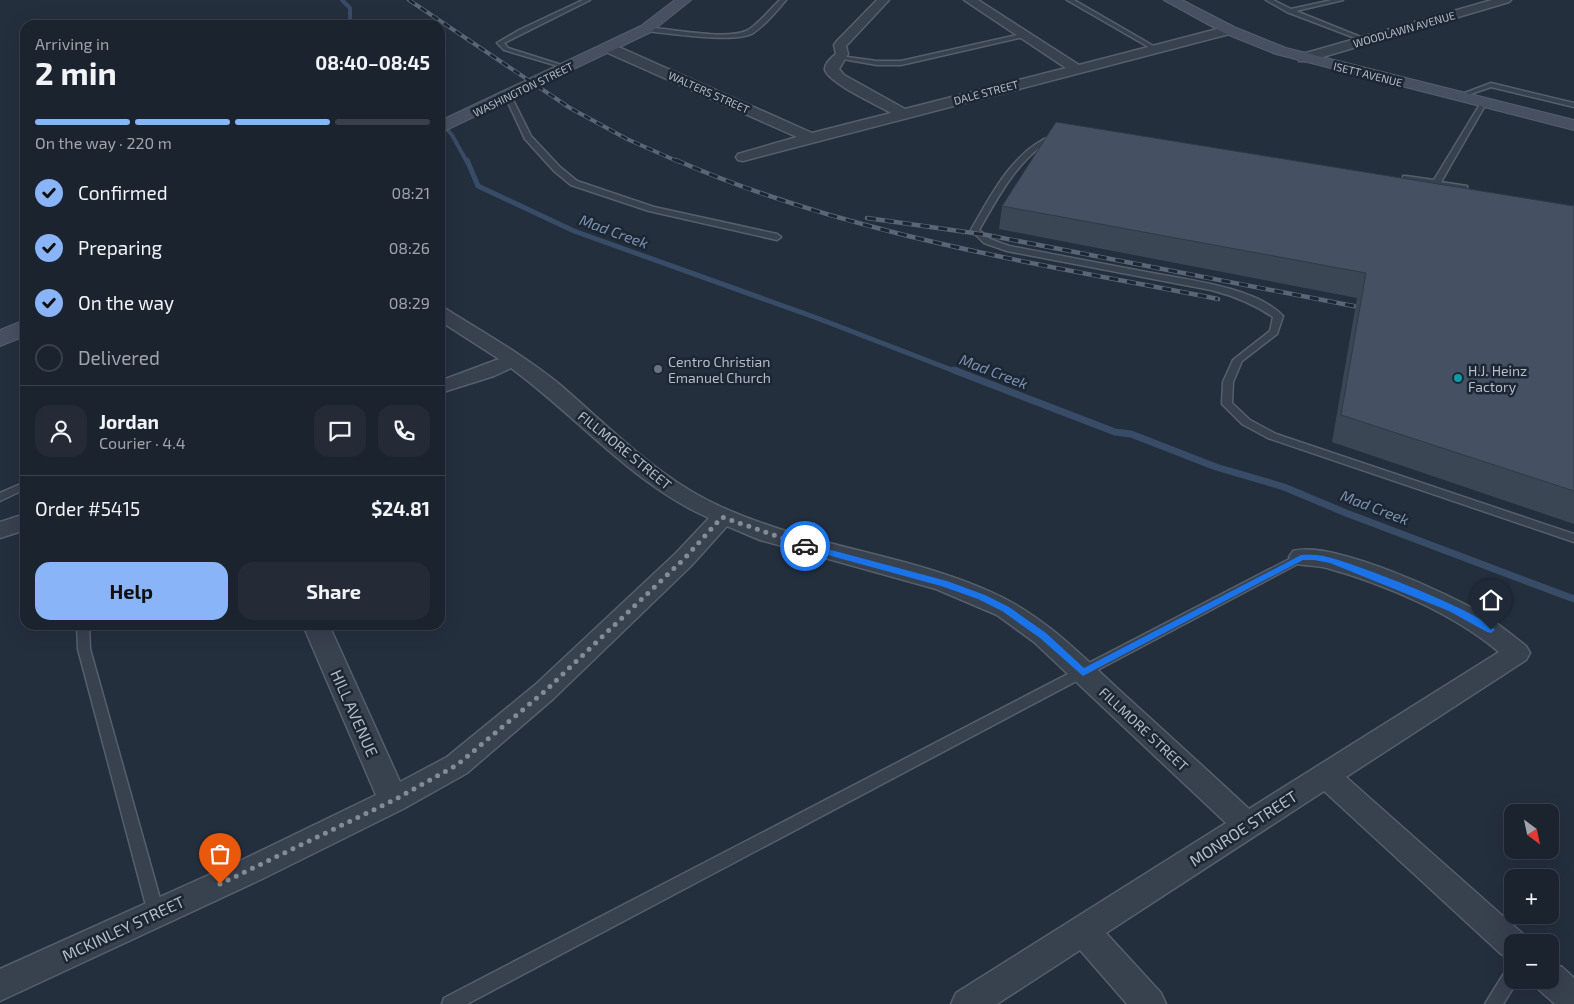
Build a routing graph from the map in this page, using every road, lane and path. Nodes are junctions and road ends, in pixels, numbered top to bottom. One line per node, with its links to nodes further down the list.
1 (587, 0): 20 (lane)
2 (684, 0): 12 (main road, WASHINGTON STREET)
3 (783, 0): 12 (lane)
4 (883, 0): 18 (street)
5 (970, 0): 14 (street)
6 (1070, 0): 16 (lane)
7 (1172, 0): 13 (main road, ISETT AVENUE)
8 (1269, 0): 11 (lane)
9 (1340, 0): 11 (lane)
10 (1504, 0): 15 (street, WOODLAWN AVENUE)
11 (1289, 11): 15 (lane)
12 (646, 29): 17 (main road, WASHINGTON STREET)
13 (1229, 30): 16 (street, DALE STREET); 19 (main road, ISETT AVENUE)
14 (1026, 35): 18 (lane); 21 (street)
15 (1365, 40): 19 (street, WOODLAWN AVENUE)
16 (1154, 48): 21 (street, DALE STREET)
17 (605, 49): 20 (main road, WASHINGTON STREET); 30 (street, WALTERS STREET)
18 (840, 58): 26 (street)
19 (1304, 58): 23 (main road, ISETT AVENUE)
20 (566, 68): 22 (main road, WASHINGTON STREET)
21 (1076, 69): 26 (street, DALE STREET)
22 (508, 96): 28 (main road, WASHINGTON STREET); 35 (lane)
23 (1460, 96): 24 (main road, ISETT AVENUE); 25 (lane)
24 (1484, 102): 27 (main road, ISETT AVENUE); 33 (lane)
25 (1574, 105)
26 (903, 114): 30 (street, DALE STREET)
27 (1574, 125)
28 (445, 126)
29 (1067, 134): 46 (lane)
30 (811, 138): 31 (street, DALE STREET)
31 (744, 157)
32 (1398, 177): 33 (lane)
33 (1436, 183): 34 (lane)
34 (1473, 189)
35 (777, 237)
36 (445, 315): 39 (street, FILLMORE STREET)
37 (20, 329): 38 (main road)
38 (0, 339)
39 (514, 360): 40 (street); 43 (street, FILLMORE STREET)
40 (445, 385)
41 (20, 487): 42 (lane)
42 (0, 497)
43 (722, 517): 50 (street, FILLMORE STREET); 52 (street, MCKINLEY STREET)
44 (20, 524): 45 (street)
45 (0, 530)
46 (1574, 538)
47 (1301, 558): 50 (lane); 51 (street, MONROE STREET)
48 (83, 630): 54 (lane)
49 (318, 630): 52 (street, HILL AVENUE)
50 (1083, 672): 53 (street, FILLMORE STREET); 61 (lane)
51 (1325, 775): 53 (street, MONROE STREET); 56 (street)
52 (394, 800): 54 (street, MCKINLEY STREET)
53 (1248, 825): 55 (street, MONROE STREET)
54 (156, 913): 57 (street, MCKINLEY STREET)
55 (1083, 931): 62 (street, MONROE STREET); 63 (street)
56 (1504, 937)
57 (0, 986)
58 (1559, 986): 60 (street)
59 (1504, 988): 64 (lane)
60 (1574, 1000)
61 (450, 1004)
62 (968, 1004)
63 (1149, 1004)
64 (1494, 1004)

